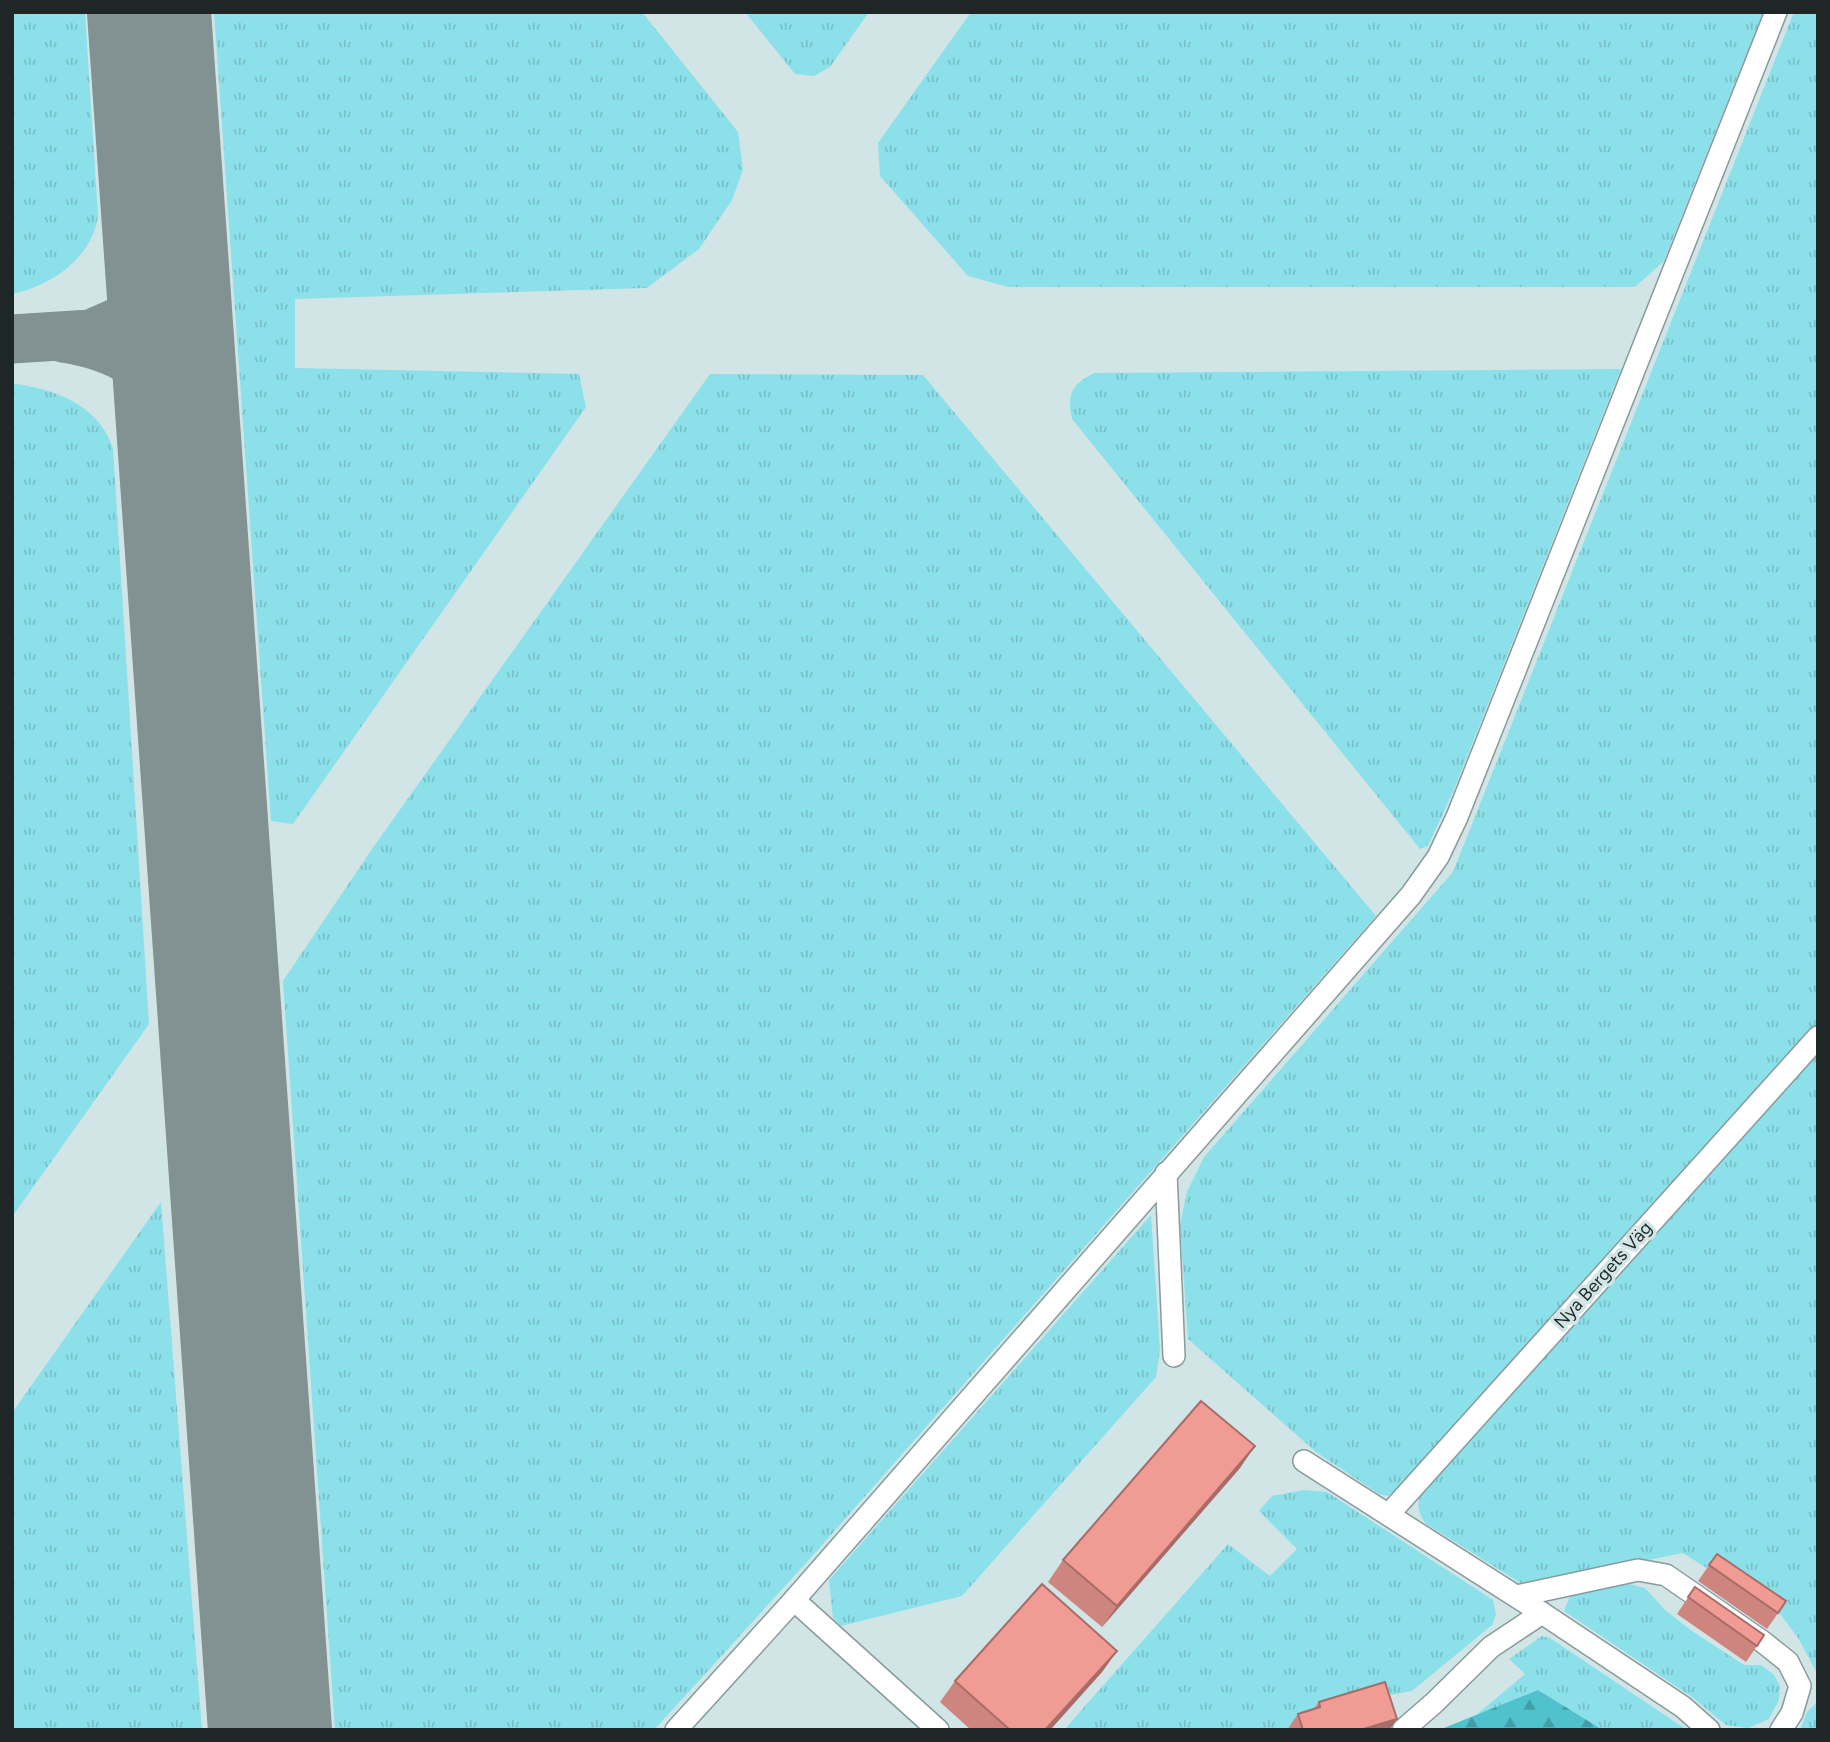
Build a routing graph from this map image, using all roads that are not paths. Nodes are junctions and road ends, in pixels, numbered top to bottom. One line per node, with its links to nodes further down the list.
1 (1776, 12): 3 (lane)
2 (1818, 1037): 6 (lane, Nya Bergets Väg)
3 (1166, 1172): 4 (lane); 8 (lane)
4 (1174, 1356)
5 (1304, 1461): 6 (lane)
6 (1389, 1514): 7 (lane)
7 (1517, 1596): 9 (lane); 10 (lane)
8 (794, 1600): 11 (lane); 12 (lane)
9 (1542, 1613): 13 (lane); 14 (lane)
10 (1808, 1693): 15 (lane)
11 (676, 1730)
12 (938, 1730)
13 (1403, 1730)
14 (1709, 1730)
15 (1781, 1730)

